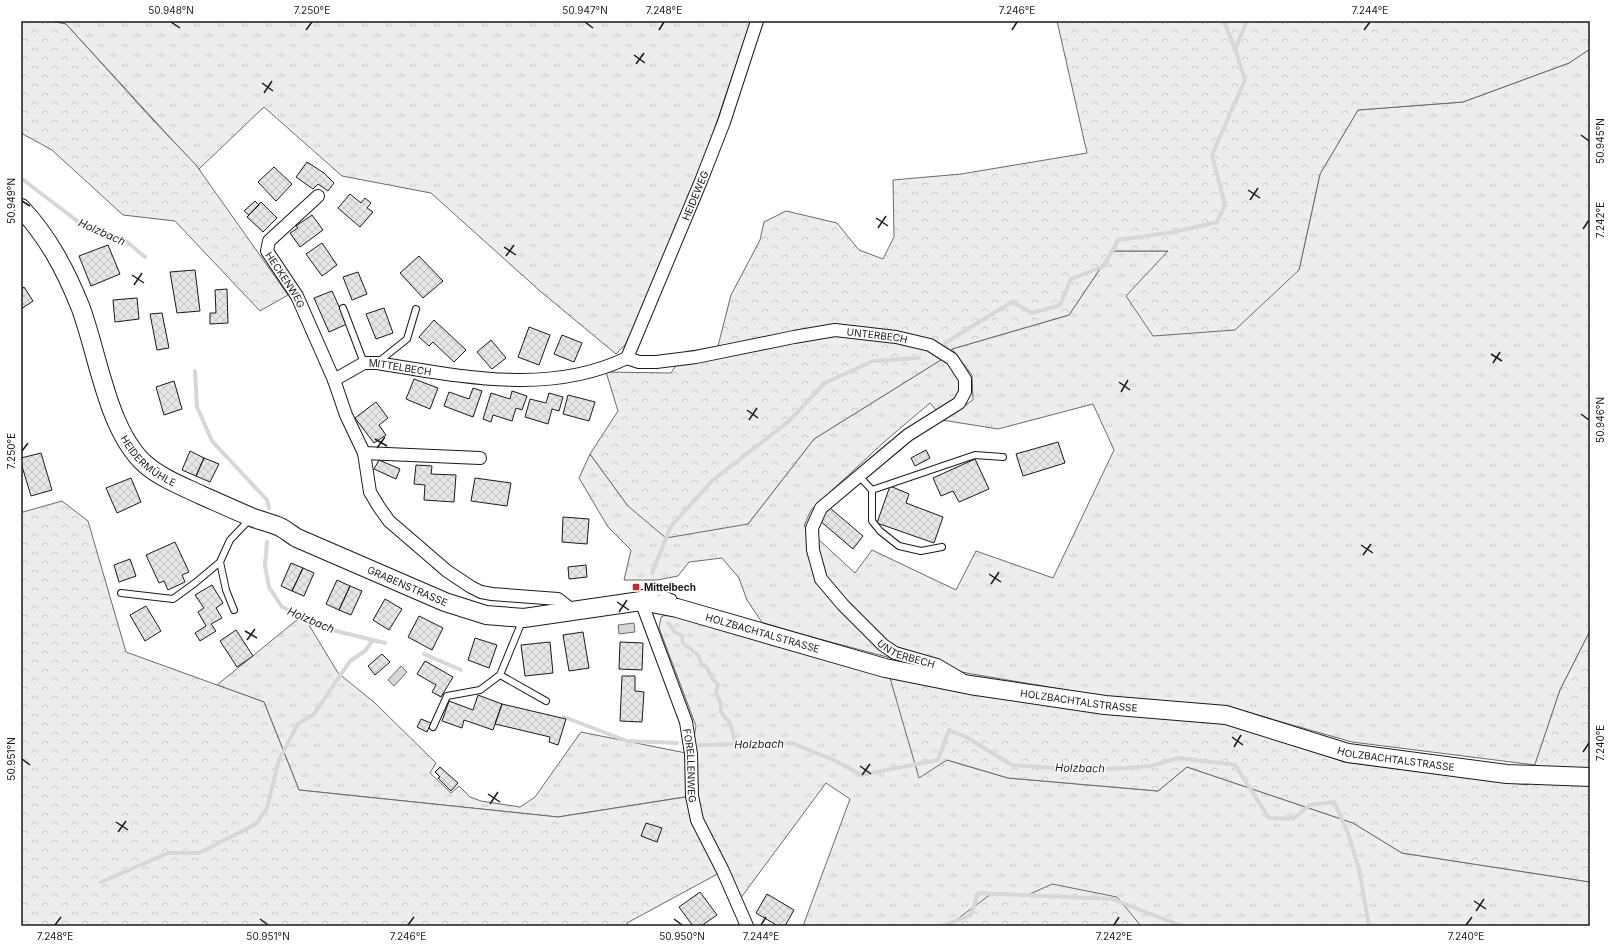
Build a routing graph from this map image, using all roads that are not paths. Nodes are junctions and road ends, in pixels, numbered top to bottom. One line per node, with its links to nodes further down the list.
1 (757, 21): 6 (street, HEIDEWEG)
2 (318, 196): 9 (street, HECKENWEG)
3 (21, 208): 15 (street, HEIDERMÜHLE)
4 (343, 308): 7 (lane)
5 (416, 309): 8 (lane)
6 (622, 360): 8 (street, MITTELBECH); 13 (street, UNTERBECH)
7 (364, 363): 8 (street, MITTELBECH); 9 (street, MITTELBECH)
8 (377, 363)
9 (334, 380): 10 (street)
10 (364, 453): 12 (street); 21 (street)
11 (1003, 457): 14 (lane)
12 (480, 458)
13 (859, 476): 14 (lane); 24 (street, UNTERBECH)
14 (872, 490): 16 (lane)
15 (252, 517): 17 (lane); 22 (street, GRABENSTRASSE)
16 (942, 547)
17 (220, 562): 18 (lane); 20 (lane)
18 (121, 593)
19 (641, 601): 21 (street, HOLZBACHTALSTRASSE); 24 (street, HOLZBACHTALSTRASSE); 28 (street, FORELLENWEG)
20 (234, 610)
21 (573, 610): 22 (street, GRABENSTRASSE)
22 (524, 618): 23 (lane)
23 (500, 675): 25 (lane); 26 (lane)
24 (970, 685): 27 (street, HOLZBACHTALSTRASSE)
25 (546, 701)
26 (433, 727)
27 (1590, 777)
28 (747, 926)

